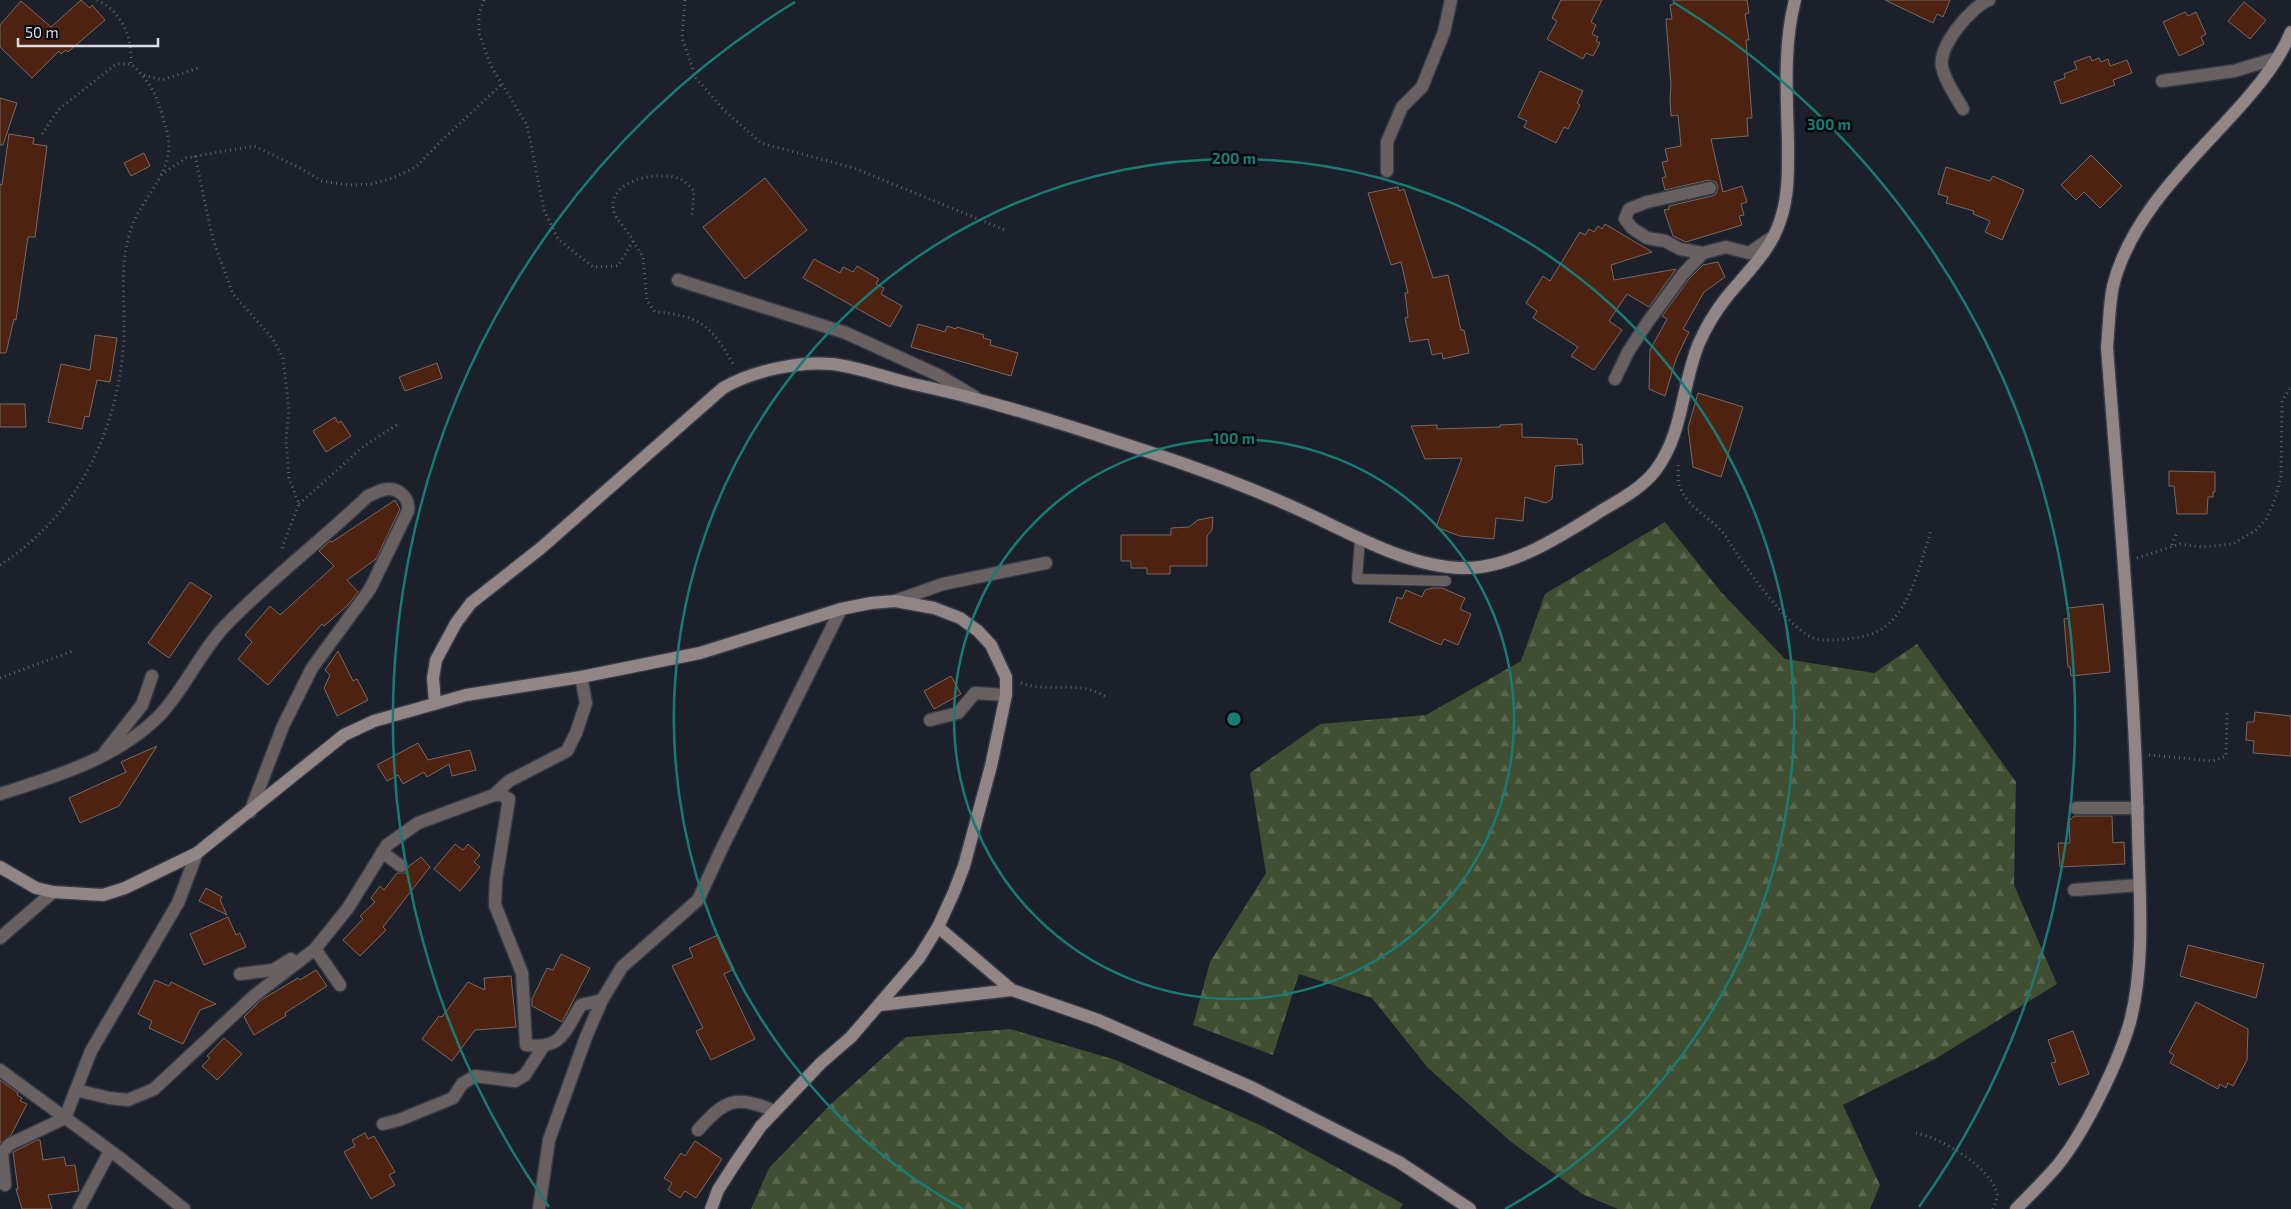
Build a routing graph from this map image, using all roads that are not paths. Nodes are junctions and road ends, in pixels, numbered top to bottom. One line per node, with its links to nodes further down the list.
1 (1450, 0): 8 (street)
2 (1795, 0): 10 (street)
3 (1989, 0): 7 (street)
4 (2291, 32): 5 (street)
5 (2278, 58): 6 (street); 29 (street)
6 (2162, 81)
7 (1962, 109)
8 (1387, 171)
9 (1710, 188): 11 (street)
10 (1774, 236): 11 (street); 15 (street)
11 (1703, 253): 13 (street)
12 (678, 280): 14 (street)
13 (1615, 379)
14 (977, 398): 15 (street); 23 (street)
15 (1360, 538): 17 (lane)
16 (1046, 563): 18 (street)
17 (1446, 581)
18 (895, 600): 19 (street); 22 (street)
19 (842, 609): 21 (street); 44 (street)
20 (152, 676): 25 (street)
21 (581, 677): 23 (street); 27 (street)
22 (1006, 695): 24 (street); 38 (street)
23 (435, 703): 30 (street)
24 (930, 720)
25 (102, 756): 26 (street); 30 (street)
26 (0, 794)
27 (494, 795): 32 (street); 46 (street)
28 (2076, 808): 29 (street)
29 (2138, 808): 35 (street)
30 (250, 812): 31 (street)
31 (197, 852): 37 (street); 48 (street)
32 (382, 852): 33 (street); 40 (street)
33 (401, 866)
34 (0, 867): 37 (street)
35 (2139, 885): 36 (street); 60 (street)
36 (2074, 890)
37 (53, 892): 39 (street)
38 (938, 927): 43 (street); 45 (street)
39 (0, 938)
40 (318, 945): 41 (street); 42 (street); 48 (street)
41 (240, 974)
42 (340, 986)
43 (1012, 990): 45 (street); 59 (street)
44 (602, 1000): 46 (street); 57 (street)
45 (880, 1005): 49 (street)
46 (543, 1047): 51 (street)
47 (0, 1070): 50 (street)
48 (76, 1090): 50 (street)
49 (774, 1111): 52 (street); 58 (street)
50 (65, 1118): 53 (street); 54 (street)
51 (383, 1124)
52 (698, 1130)
53 (110, 1151): 55 (street); 56 (street)
54 (5, 1185)
55 (79, 1209)
56 (184, 1209)
57 (539, 1209)
58 (711, 1209)
59 (1470, 1209)
60 (2016, 1209)

